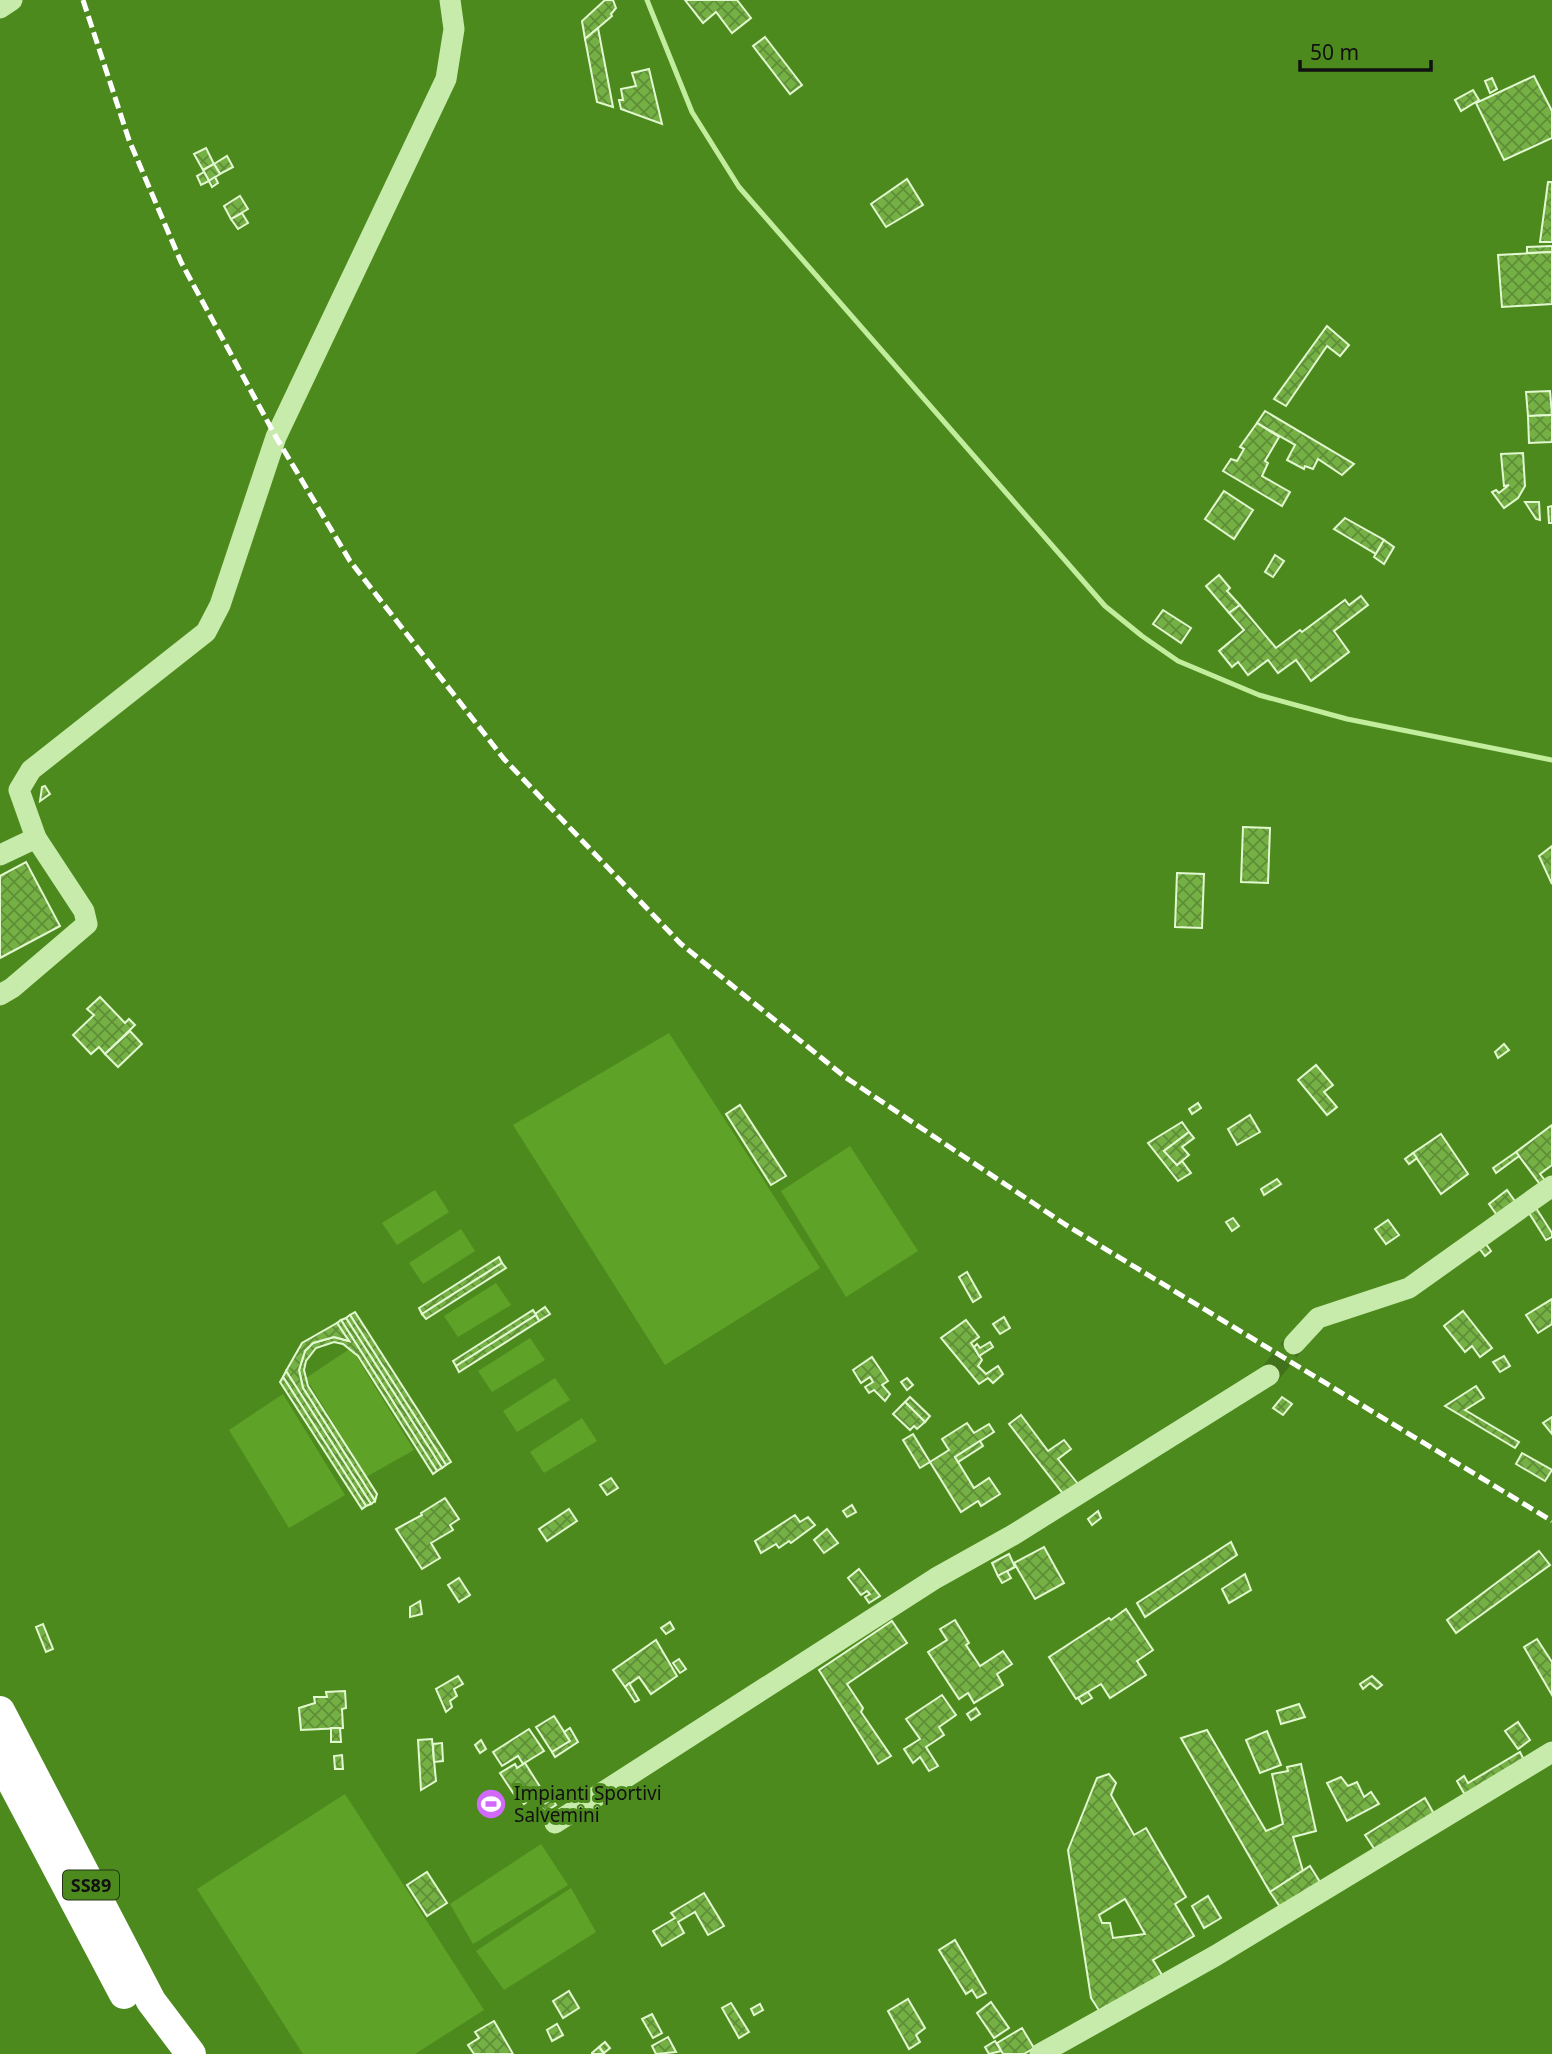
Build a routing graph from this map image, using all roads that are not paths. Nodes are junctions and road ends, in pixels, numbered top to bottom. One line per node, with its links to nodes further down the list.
1 (12, 0): 3 (street)
2 (450, 0): 4 (street)
3 (0, 8)
4 (36, 838): 5 (street); 6 (street)
5 (0, 855)
6 (0, 995)
7 (1552, 1186): 8 (street)
8 (1294, 1344)
9 (1269, 1374): 13 (street)
10 (0, 1711): 15 (highway, SS89)
11 (1552, 1752): 16 (street)
12 (0, 1759): 14 (highway, SS89)
13 (555, 1823)
14 (165, 2054)
15 (191, 2054)
16 (1040, 2054)

